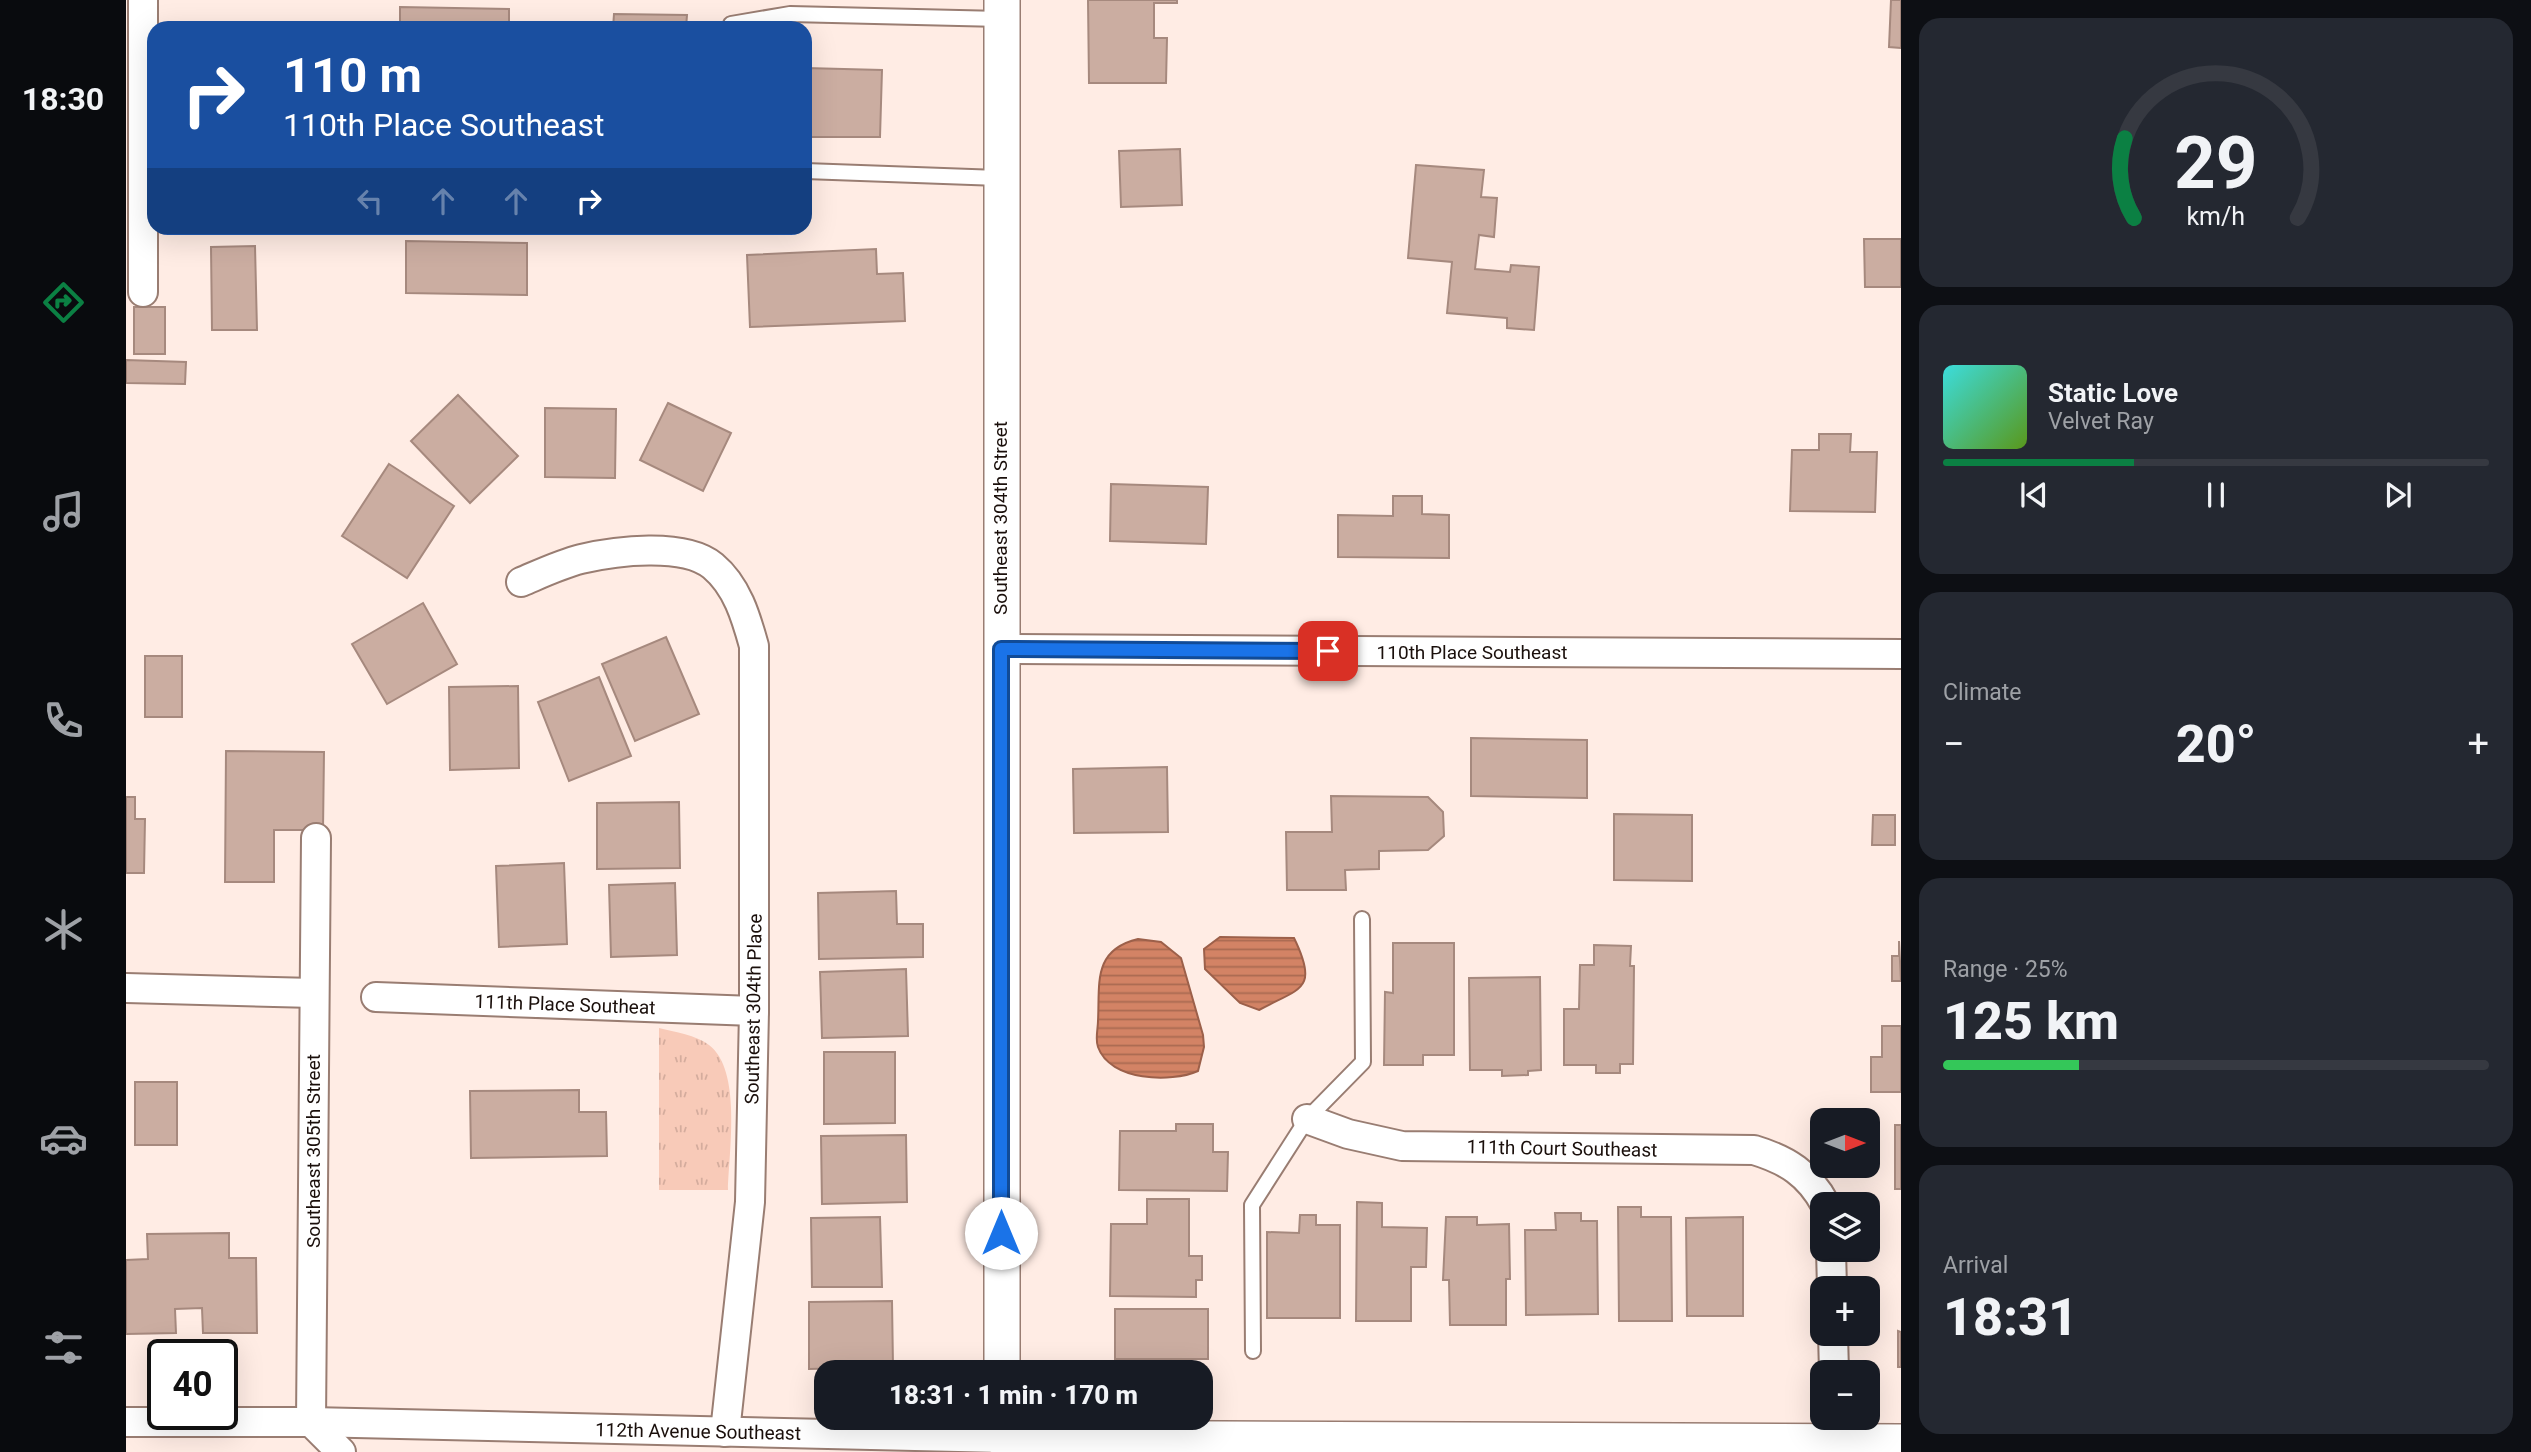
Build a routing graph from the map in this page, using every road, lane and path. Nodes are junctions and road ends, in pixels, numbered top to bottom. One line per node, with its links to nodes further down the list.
1 (143, 0): 6 (street)
2 (1002, 10): 3 (lane); 5 (street, Southeast 304th Street)
3 (747, 21)
4 (812, 171): 5 (lane)
5 (999, 178): 8 (street, Southeast 304th Street)
6 (143, 292)
7 (520, 582): 15 (street, Southeast 304th Place)
8 (1001, 649): 9 (street, 110th Place Southeast); 19 (street, Southeast 304th Street)
9 (1901, 654)
10 (316, 838): 13 (street, Southeast 305th Street)
11 (1362, 919): 16 (lane)
12 (126, 988): 13 (street)
13 (314, 993): 21 (street, Southeast 305th Street)
14 (376, 998): 15 (street, 111th Place Southeat)
15 (754, 1012): 24 (street, Southeast 304th Place)
16 (1307, 1119): 17 (street, 111th Court Southeast); 18 (lane)
17 (1818, 1192)
18 (1253, 1351)
19 (1002, 1360)
20 (126, 1422): 21 (street, 112th Avenue Southeast)
21 (312, 1422): 24 (street, 112th Avenue Southeast); 27 (street)
22 (1810, 1429): 25 (street, 112th Avenue Southeast)
23 (1840, 1430): 26 (street, 112th Avenue Southeast)
24 (725, 1432): 25 (street, 112th Avenue Southeast)
25 (1002, 1436)
26 (1901, 1442)
27 (341, 1452)

